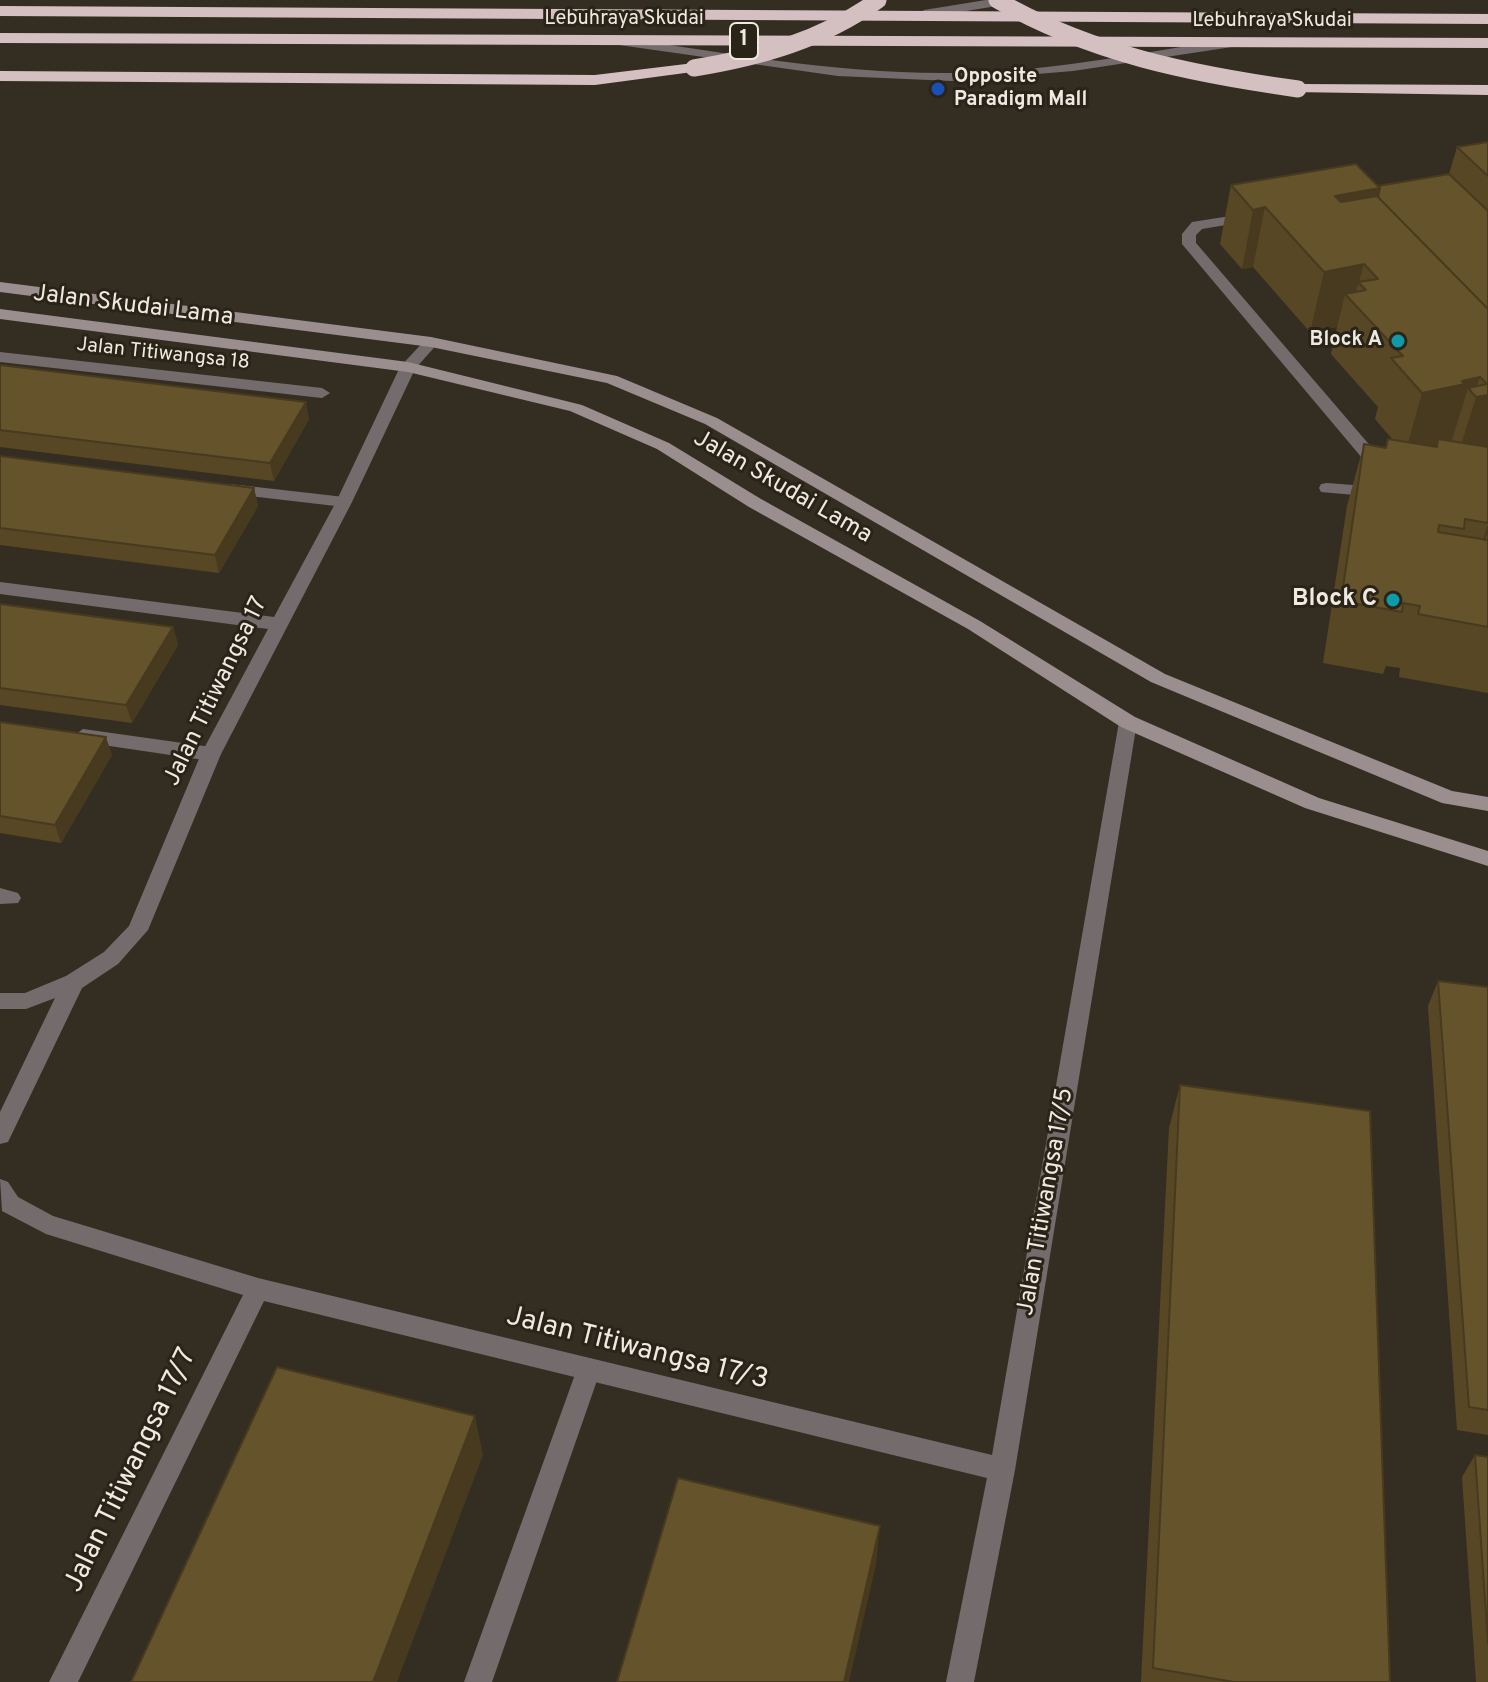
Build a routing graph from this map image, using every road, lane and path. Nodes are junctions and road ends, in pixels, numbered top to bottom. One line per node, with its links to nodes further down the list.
1 (878, 0): 11 (highway, bridge)
2 (997, 0): 12 (highway, bridge)
3 (1008, 0): 5 (street)
4 (0, 11): 5 (highway, Lebuhraya Skudai / 1)
5 (924, 14): 6 (highway, Lebuhraya Skudai / 1)
6 (1488, 19)
7 (0, 38): 8 (highway, Lebuhraya Skudai / 1)
8 (609, 40): 9 (highway, Lebuhraya Skudai / 1); 9 (street)
9 (1240, 42): 10 (highway, Lebuhraya Skudai / 1)
10 (1488, 43)
11 (0, 76)
12 (1488, 90)
13 (1273, 213): 21 (street)
14 (0, 287): 16 (street, Jalan Skudai Lama)
15 (0, 314): 18 (street, Jalan Skudai Lama)
16 (431, 342): 18 (street, Jalan Titiwangsa 17); 28 (street, Jalan Skudai Lama)
17 (0, 357): 19 (street, Jalan Titiwangsa 18)
18 (408, 367): 22 (street, Jalan Titiwangsa 17); 25 (street, Jalan Skudai Lama)
19 (322, 393)
20 (219, 487): 22 (street)
21 (1327, 488)
22 (344, 502): 24 (street, Jalan Titiwangsa 17)
23 (0, 588): 24 (street)
24 (279, 624): 27 (street, Jalan Titiwangsa 17)
25 (1128, 722): 29 (street, Jalan Skudai Lama); 36 (street, Jalan Titiwangsa 17/5)
26 (60, 733): 27 (street)
27 (211, 754): 30 (street, Jalan Titiwangsa 17)
28 (1488, 804)
29 (1488, 859)
30 (74, 982): 31 (street, Jalan Titiwangsa 17); 32 (street)
31 (0, 1001)
32 (0, 1135)
33 (0, 1189): 34 (street, Jalan Titiwangsa 17/3)
34 (258, 1289): 35 (street, Jalan Titiwangsa 17/3); 37 (street, Jalan Titiwangsa 17/7)
35 (589, 1369): 36 (street, Jalan Titiwangsa 17/3); 38 (street)
36 (1002, 1470): 39 (street, Jalan Titiwangsa 17/5)
37 (63, 1682)
38 (478, 1682)
39 (960, 1682)

